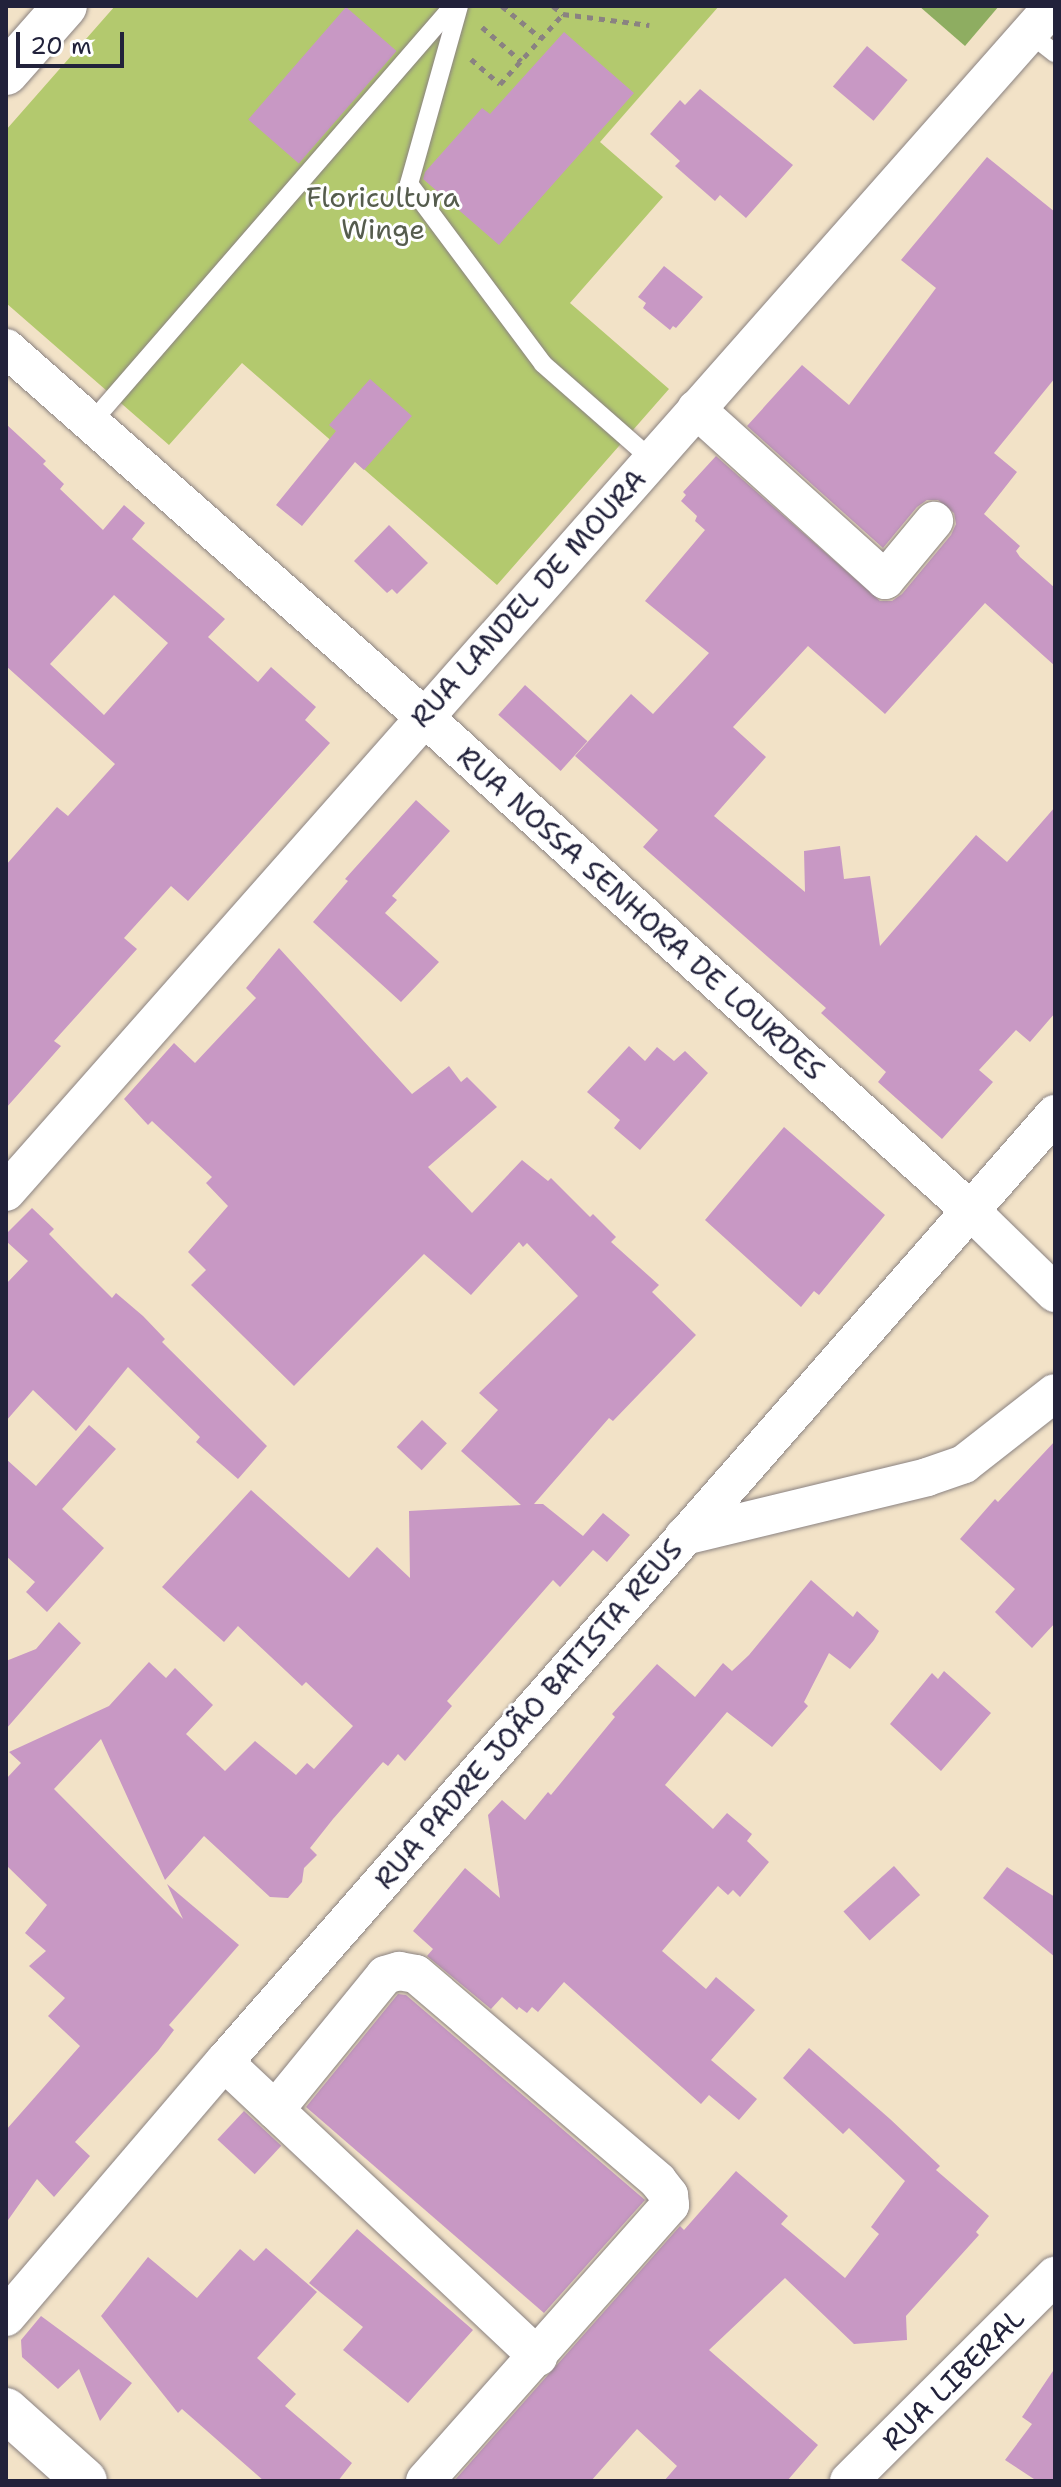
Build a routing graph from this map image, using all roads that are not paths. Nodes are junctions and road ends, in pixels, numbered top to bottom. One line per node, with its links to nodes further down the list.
1 (65, 6): 4 (main road)
2 (456, 6): 7 (lane); 8 (lane)
3 (1046, 31): 6 (street, RUA LANDEL DE MOURA)
4 (6, 73)
5 (6, 348): 7 (street, RUA NOSSA SENHORA DE LOURDES)
6 (696, 409): 8 (street, RUA LANDEL DE MOURA); 9 (street)
7 (91, 423): 10 (street, RUA NOSSA SENHORA DE LOURDES)
8 (651, 459): 10 (street, RUA LANDEL DE MOURA)
9 (934, 521)
10 (423, 716): 12 (street, RUA LANDEL DE MOURA); 13 (street, RUA NOSSA SENHORA DE LOURDES)
11 (1055, 1114): 13 (street, RUA PADRE JOÃO BATISTA REUS)
12 (6, 1192)
13 (970, 1210): 14 (street, RUA NOSSA SENHORA DE LOURDES); 16 (street, RUA PADRE JOÃO BATISTA REUS)
14 (1055, 1293)
15 (1055, 1393): 16 (street)
16 (684, 1536): 17 (street, RUA PADRE JOÃO BATISTA REUS)
17 (224, 2062): 18 (street); 20 (street, RUA PADRE JOÃO BATISTA REUS)
18 (275, 2110): 21 (street); 21 (street)
19 (1055, 2276): 25 (street, RUA LIBERAL)
20 (6, 2317)
21 (538, 2357): 24 (street)
22 (6, 2410): 23 (main road)
23 (85, 2481)
24 (425, 2481)
25 (849, 2481)

